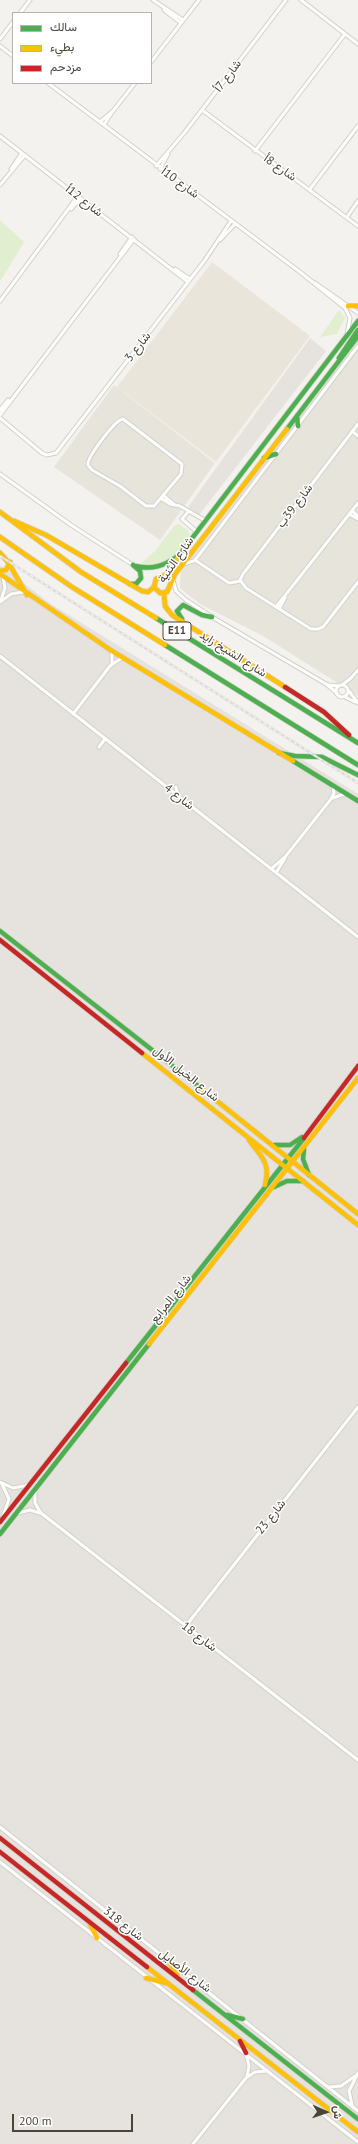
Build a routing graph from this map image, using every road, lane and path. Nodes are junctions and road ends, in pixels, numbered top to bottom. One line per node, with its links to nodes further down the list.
1 (30, 0): 6 (street)
2 (153, 0): 7 (street)
3 (198, 0): 7 (street)
4 (286, 0): 18 (street, شارع 7أ)
5 (301, 0): 9 (street)
6 (21, 12)
7 (182, 22): 14 (street)
8 (12, 23): 10 (street)
9 (345, 34): 11 (street); 23 (street)
10 (0, 39)
11 (358, 44)
12 (0, 46): 13 (street)
13 (12, 55)
14 (152, 61)
15 (49, 84): 19 (street, شارع 10أ)
16 (134, 84): 17 (street)
17 (113, 110): 19 (street); 20 (street)
18 (202, 110): 23 (street, شارع 8أ); 24 (street, شارع 7أ)
19 (100, 122): 20 (street, شارع 10أ)
20 (104, 125): 26 (street, شارع 10أ)
21 (358, 126): 29 (street)
22 (0, 136): 25 (street, شارع 12أ)
23 (255, 151): 29 (street, شارع 8أ)
24 (169, 152): 26 (street, شارع 7أ); 27 (street, شارع 7أ)
25 (23, 154): 28 (street); 30 (street, شارع 12أ)
26 (156, 166): 27 (street, شارع 10أ)
27 (160, 169): 33 (street, شارع 10أ)
28 (0, 185)
29 (310, 189): 32 (street, شارع 8أ)
30 (79, 197): 36 (street, شارع 12أ); 42 (street)
31 (358, 201): 32 (street)
32 (347, 217): 35 (street, شارع 8أ)
33 (232, 221): 34 (street, شارع 10أ); 37 (street, شارع 3)
34 (235, 224): 37 (street, شارع 3); 41 (street, شارع 10أ)
35 (358, 226)
36 (133, 238): 38 (street, شارع 12أ); 52 (street)
37 (217, 242): 39 (street, شارع 3)
38 (168, 265): 39 (street, شارع 12أ); 40 (street, شارع 12أ)
39 (190, 279): 40 (street, شارع 3)
40 (188, 282): 56 (street, شارع 3)
41 (313, 282): 43 (street, شارع 10أ); 49 (street, شارع 10أ)
42 (0, 301)
43 (348, 306): 44 (main road); 45 (street, شارع 10أ)
44 (358, 306)
45 (358, 313)
46 (358, 321): 49 (main road, شارع الثنية)
47 (358, 330): 51 (main road)
48 (358, 336): 51 (main road, شارع الثنية)
49 (346, 338): 72 (main road, شارع الثنية)
50 (358, 346): 58 (street)
51 (339, 362): 55 (main road, شارع الثنية)
52 (14, 394): 53 (street); 54 (street)
53 (0, 410)
54 (0, 415)
55 (297, 415): 58 (main road); 63 (main road, شارع الثنية)
56 (0, 418)
57 (358, 424): 59 (street, شارع 39ب)
58 (298, 426): 62 (street)
59 (353, 430): 60 (street); 61 (street); 83 (street, شارع 39ب)
60 (358, 432)
61 (358, 436)
62 (276, 454): 63 (main road); 77 (street)
63 (264, 458): 79 (main road, شارع الثنية)
64 (0, 474): 80 (street)
65 (163, 497): 65 (street); 68 (street)
66 (358, 503): 69 (street)
67 (0, 512): 71 (main road, شارع الشيخ زايد / E11)
68 (188, 512): 72 (street); 73 (street)
69 (351, 512): 70 (street); 90 (street)
70 (358, 518)
71 (10, 520): 85 (main road); 106 (main road, شارع الشيخ زايد / E11)
72 (206, 521): 73 (main road, شارع الثنية)
73 (197, 532): 76 (main road, شارع الثنية)
74 (0, 537): 110 (main road, E11)
75 (0, 552): 78 (main road)
76 (181, 554): 80 (main road); 86 (main road, شارع الثنية)
77 (195, 560): 79 (street); 83 (street)
78 (10, 562): 81 (main road); 87 (main road)
79 (183, 564): 82 (main road, شارع الثنية)
80 (133, 565): 85 (main road)
81 (1, 574): 87 (main road); 89 (street)
82 (173, 578): 88 (main road, شارع الثنية); 91 (street)
83 (241, 581): 90 (street)
84 (358, 582): 90 (street)
85 (129, 584): 86 (main road)
86 (154, 587): 88 (main road, شارع الثنية)
87 (25, 593): 89 (street); 93 (main road)
88 (164, 593): 92 (main road)
89 (0, 602)
90 (277, 608)
91 (212, 617): 92 (main road); 99 (street)
92 (188, 624): 106 (main road)
93 (112, 651): 95 (main road); 96 (street)
94 (0, 656): 104 (street, شارع 4)
95 (123, 657): 96 (street); 109 (main road)
96 (110, 666): 104 (street)
97 (358, 670): 98 (street)
98 (351, 678): 100 (street); 101 (street)
99 (326, 684): 100 (street); 102 (street)
100 (339, 686): 101 (street); 102 (street)
101 (348, 690): 103 (street); 103 (street)
102 (337, 693): 103 (street)
103 (345, 697)
104 (73, 714): 105 (street, شارع 4)
105 (105, 739): 108 (street); 115 (street, شارع 4)
106 (353, 739): 107 (main road, شارع الشيخ زايد / E11)
107 (358, 743)
108 (99, 747)
109 (279, 753): 111 (main road); 112 (main road)
110 (358, 765)
111 (358, 775)
112 (333, 786): 114 (main road); 116 (street)
113 (176, 787): 115 (street)
114 (346, 794): 116 (street); 117 (main road)
115 (178, 797): 119 (street, شارع 4)
116 (331, 799): 118 (street)
117 (358, 802)
118 (285, 857): 119 (street); 120 (street)
119 (272, 869): 120 (street, شارع 4)
120 (276, 873): 122 (street, شارع 4)
121 (0, 931): 128 (main road, شارع الخيل الأول)
122 (358, 937)
123 (0, 940): 127 (main road, شارع الخيل الأول)
124 (358, 1066): 126 (main road, شارع المرابع)
125 (358, 1078): 129 (main road, شارع المرابع)
126 (308, 1132): 128 (main road); 130 (main road, شارع المرابع)
127 (247, 1136): 132 (main road, شارع الخيل الأول); 137 (main road)
128 (273, 1145): 130 (main road, شارع الخيل الأول)
129 (304, 1148): 131 (main road, شارع المرابع); 134 (main road)
130 (288, 1158): 131 (main road, شارع الخيل الأول); 132 (main road, شارع المرابع)
131 (293, 1162): 133 (main road, شارع المرابع); 134 (main road, شارع الخيل الأول)
132 (283, 1165): 133 (main road, شارع الخيل الأول); 137 (main road, شارع المرابع)
133 (288, 1168): 135 (main road, شارع الخيل الأول); 136 (main road, شارع المرابع)
134 (310, 1176): 138 (main road, شارع الخيل الأول)
135 (303, 1181): 136 (main road); 139 (main road, شارع الخيل الأول)
136 (271, 1189): 143 (main road, شارع المرابع)
137 (263, 1190): 142 (main road, شارع المرابع)
138 (358, 1214)
139 (358, 1225)
140 (358, 1407): 148 (street, شارع 23)
141 (1, 1483): 142 (street); 146 (street)
142 (30, 1484): 146 (main road, شارع المرابع)
143 (36, 1488): 144 (street); 145 (main road, شارع المرابع)
144 (41, 1513): 145 (street); 148 (street, شارع 18)
145 (16, 1514): 147 (main road, شارع المرابع)
146 (0, 1521)
147 (0, 1534)
148 (185, 1627): 149 (street, شارع 18)
149 (358, 1760)
150 (0, 1827): 156 (street, شارع 318)
151 (0, 1838): 158 (main road, شارع الأصايل)
152 (0, 1852): 154 (main road, شارع الأصايل)
153 (0, 1862): 155 (street)
154 (90, 1922): 155 (main road); 159 (main road, شارع الأصايل)
155 (97, 1938): 157 (street)
156 (166, 1958): 158 (main road); 161 (street, شارع 318)
157 (146, 1978): 159 (main road); 163 (street)
158 (179, 1978): 160 (main road, شارع الأصايل)
159 (169, 1984): 162 (main road, شارع الأصايل)
160 (225, 2014): 161 (main road); 170 (main road, شارع الأصايل)
161 (243, 2018): 167 (street, شارع 318)
162 (239, 2039): 163 (main road); 171 (main road, شارع الأصايل)
163 (246, 2054): 164 (street); 166 (street)
164 (268, 2071): 166 (street); 172 (street)
165 (358, 2073): 167 (street); 168 (street)
166 (246, 2078): 173 (street)
167 (327, 2086): 168 (street, شارع 318)
168 (354, 2107): 169 (street, شارع 318)
169 (358, 2111)
170 (358, 2119)
171 (358, 2132)
172 (358, 2142)
173 (194, 2144)

